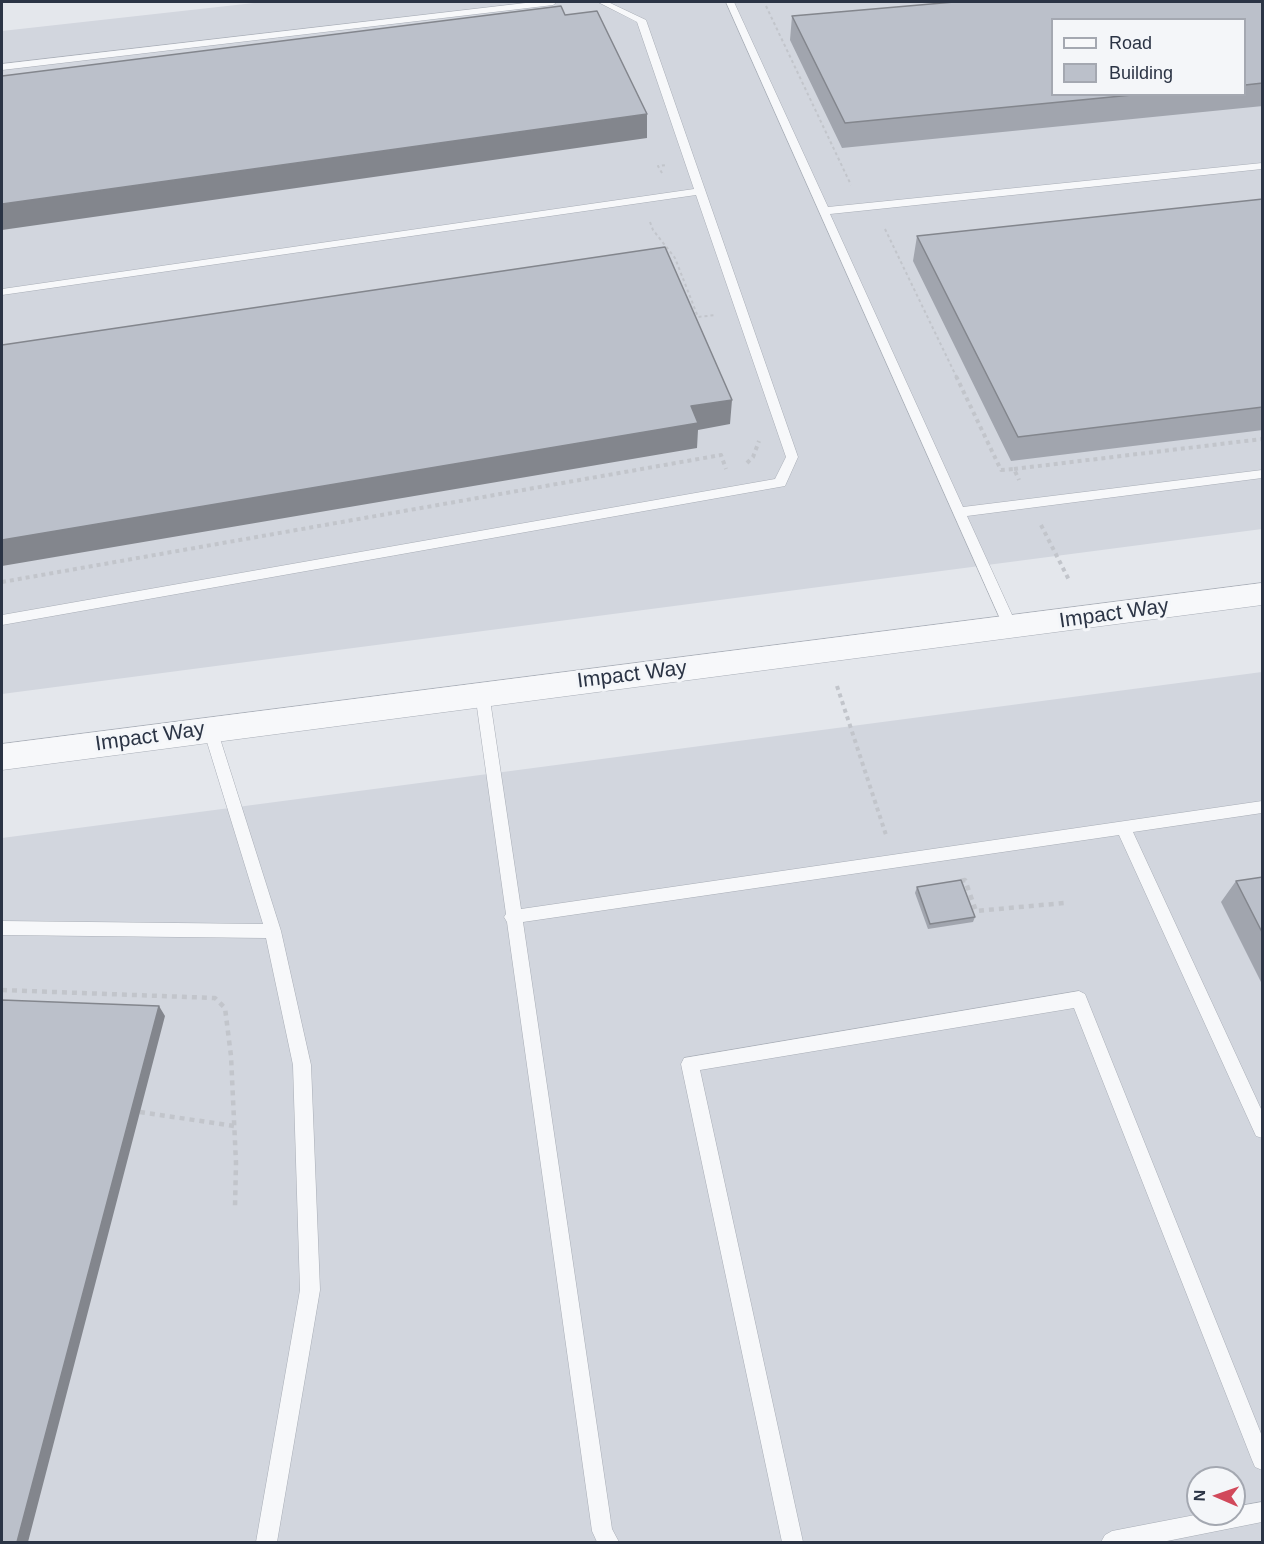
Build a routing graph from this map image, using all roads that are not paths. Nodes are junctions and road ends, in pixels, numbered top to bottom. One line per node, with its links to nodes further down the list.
1 (553, 2): 4 (lane)
2 (602, 2): 6 (lane)
3 (730, 2): 7 (lane)
4 (2, 67)
5 (1263, 166): 7 (lane)
6 (700, 191): 8 (lane); 12 (lane)
7 (824, 211): 10 (lane)
8 (2, 292)
9 (1263, 474): 10 (lane)
10 (959, 512): 13 (lane)
11 (1263, 594): 13 (street, Impact Way)
12 (2, 620)
13 (1011, 628): 14 (street, Impact Way)
14 (482, 693): 15 (street, Impact Way); 19 (lane)
15 (210, 729): 16 (street, Impact Way); 21 (lane)
16 (2, 757)
17 (1263, 807): 18 (lane)
18 (1123, 827): 19 (lane); 22 (lane)
19 (512, 917): 26 (lane)
20 (2, 928): 21 (lane)
21 (273, 932): 25 (lane)
22 (1263, 1130)
23 (1263, 1460): 27 (lane)
24 (1263, 1512): 28 (lane)
25 (267, 1542)
26 (608, 1542)
27 (792, 1542)
28 (1113, 1542)

